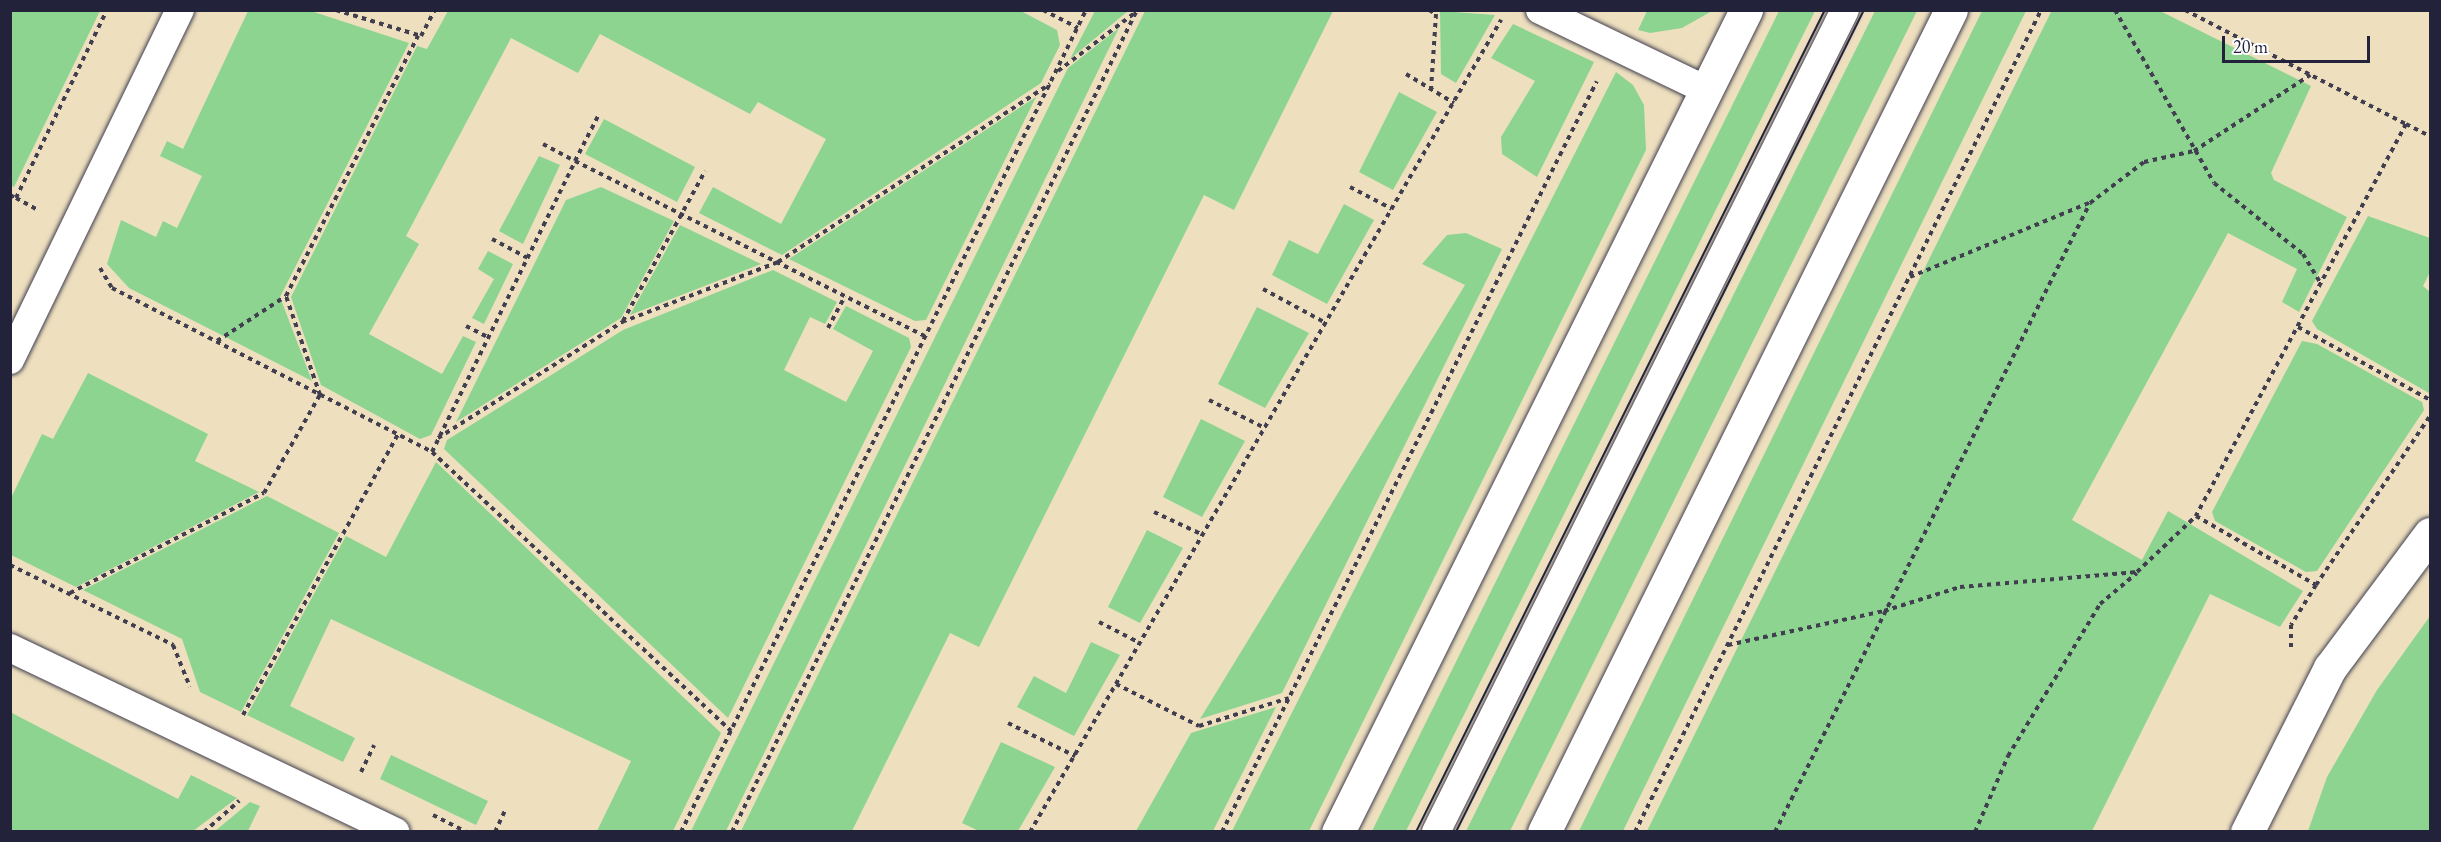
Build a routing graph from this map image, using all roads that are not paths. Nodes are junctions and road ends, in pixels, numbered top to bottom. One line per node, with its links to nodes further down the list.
1 (180, 10): 7 (lane)
2 (1540, 10): 6 (lane)
3 (1746, 10): 6 (street)
4 (1845, 10): 12 (lane)
5 (1951, 10): 13 (street)
6 (1708, 91): 11 (street)
7 (10, 360)
8 (2430, 534): 14 (street)
9 (10, 648): 10 (lane)
10 (395, 831)
11 (1338, 831)
12 (1436, 831)
13 (1544, 831)
14 (2247, 831)

